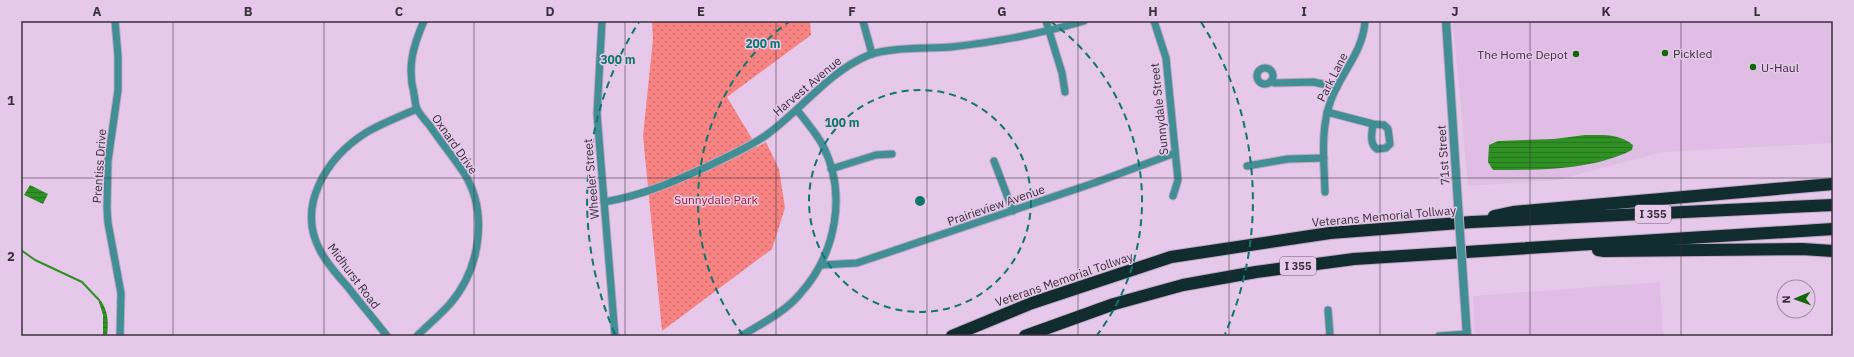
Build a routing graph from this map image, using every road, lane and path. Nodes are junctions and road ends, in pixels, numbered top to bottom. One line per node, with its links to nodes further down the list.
1 (115, 21): 38 (street, Prentiss Drive)
2 (424, 21): 15 (street, Oxnard Drive)
3 (602, 21): 28 (street, Wheeler Street)
4 (863, 21): 11 (street)
5 (1046, 21): 10 (street)
6 (1084, 21): 10 (street, Harvest Avenue)
7 (1154, 21): 19 (street, Sunnydale Street)
8 (1365, 21): 13 (street, Park Lane)
9 (1446, 21): 37 (street, 71st Street, bridge)
10 (1049, 32): 11 (street, Harvest Avenue); 14 (street)
11 (872, 54): 16 (street, Harvest Avenue)
12 (1271, 81): 13 (street)
13 (1337, 87): 17 (street, Park Lane)
14 (1065, 92)
15 (417, 109): 39 (street, Midhurst Road); 40 (street, Oxnard Drive)
16 (797, 110): 24 (street); 28 (street, Harvest Avenue)
17 (1328, 112): 18 (street); 21 (street, Park Lane)
18 (1373, 124)
19 (1175, 153): 27 (street, Sunnydale Street); 30 (street, Prairieview Avenue)
20 (892, 154): 24 (street)
21 (1324, 158): 23 (street); 26 (street, Park Lane)
22 (994, 161): 30 (street)
23 (1247, 166)
24 (831, 169): 35 (street)
25 (1833, 184): 31 (highway)
26 (1326, 192)
27 (1173, 196)
28 (604, 202): 41 (street, Wheeler Street)
29 (1833, 205): 31 (highway, Veterans Memorial Tollway / I 355)
30 (1013, 211): 35 (street, Prairieview Avenue)
31 (1472, 222): 43 (highway, Veterans Memorial Tollway / I 355)
32 (1833, 229): 33 (highway, I 355)
33 (1580, 245): 34 (highway); 44 (highway, I 355)
34 (1833, 250)
35 (821, 265): 42 (street)
36 (1328, 310): 45 (street)
37 (1467, 335): 46 (street)
38 (120, 336)
39 (387, 336)
40 (417, 336)
41 (615, 336)
42 (741, 336)
43 (952, 336)
44 (1025, 336)
45 (1330, 336)
46 (1439, 336)

